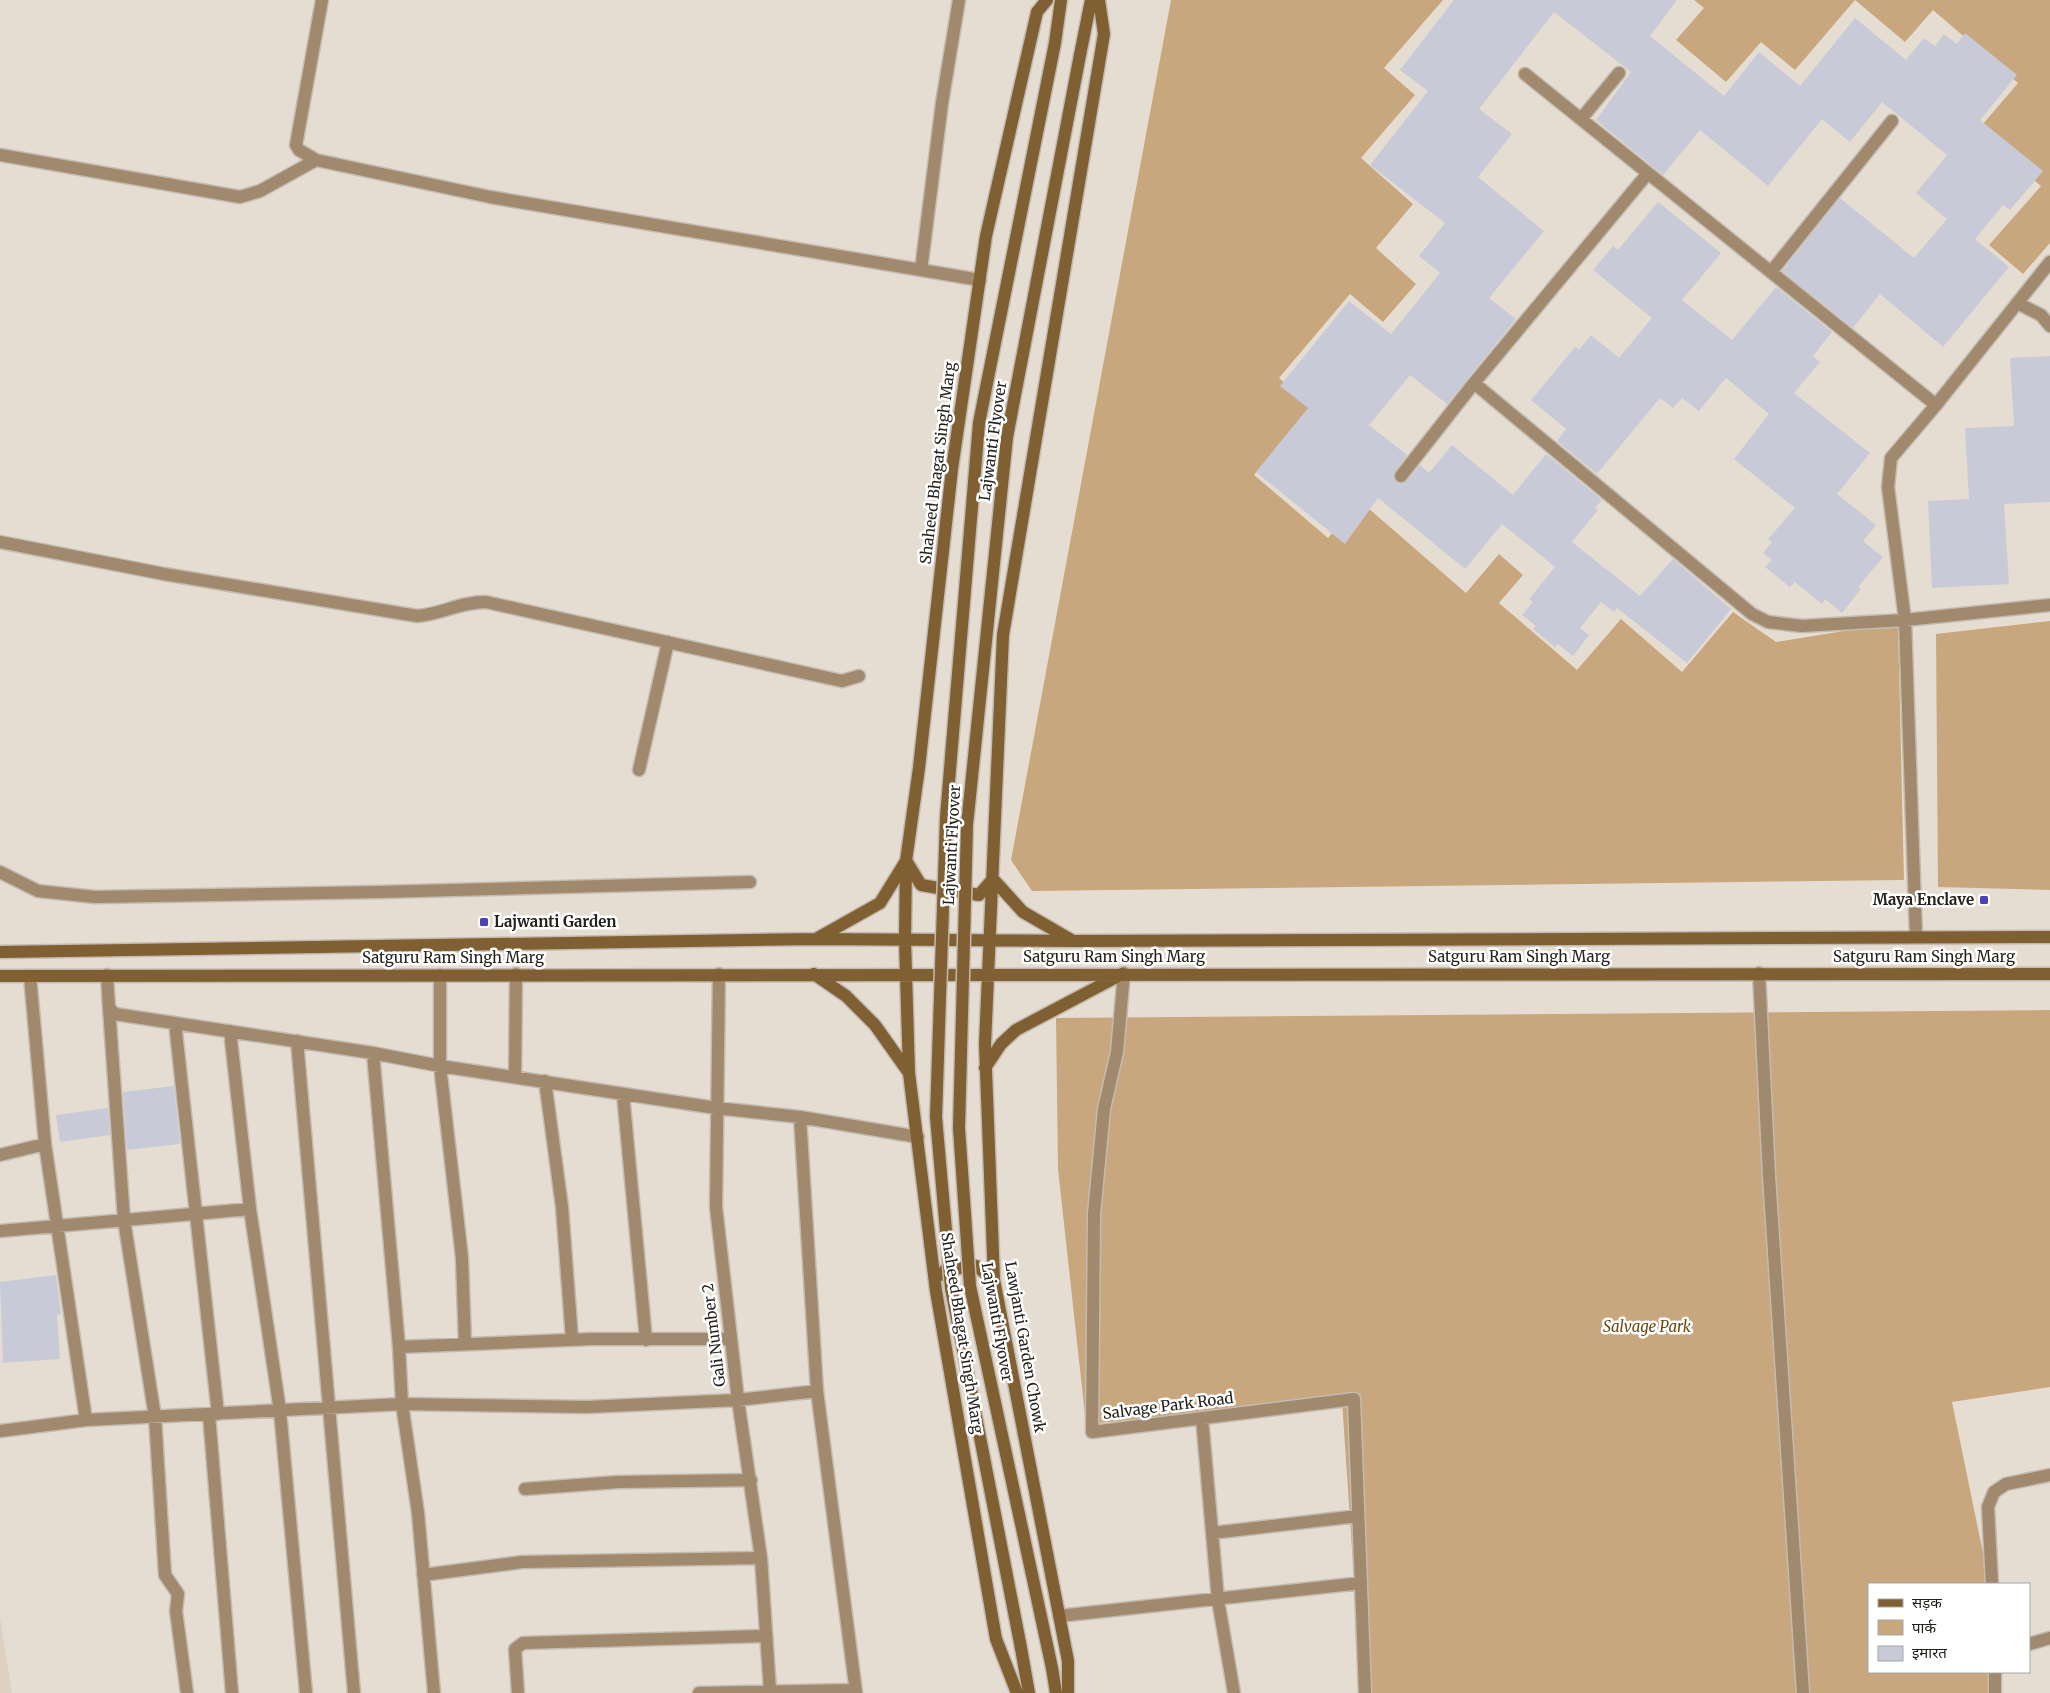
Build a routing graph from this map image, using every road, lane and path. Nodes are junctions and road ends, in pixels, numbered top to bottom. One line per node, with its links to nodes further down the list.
1 (322, 0): 12 (street)
2 (959, 0): 15 (street)
3 (1048, 0): 17 (main road, Shaheed Bhagat Singh Marg)
4 (1061, 0): 115 (main road, Lajwanti Flyover, bridge)
5 (1091, 0): 116 (main road, Lajwanti Flyover, bridge)
6 (1099, 0): 31 (main road)
7 (1620, 73): 9 (street)
8 (1525, 74): 9 (street)
9 (1581, 119): 13 (street)
10 (1892, 121): 16 (street)
11 (0, 155): 12 (street)
12 (316, 160): 15 (street)
13 (1648, 173): 16 (street); 20 (street)
14 (2050, 262): 18 (street)
15 (921, 270): 17 (street)
16 (1772, 272): 21 (street)
17 (980, 280): 29 (main road, Shaheed Bhagat Singh Marg)
18 (2016, 303): 19 (street); 21 (street)
19 (2050, 326)
20 (1474, 383): 22 (street); 25 (street)
21 (1936, 405): 25 (street)
22 (1401, 476)
23 (0, 542): 26 (street)
24 (2050, 605): 25 (street)
25 (1905, 620): 33 (street)
26 (668, 642): 27 (street); 28 (street)
27 (858, 676)
28 (638, 770)
29 (906, 861): 31 (main road); 35 (main road); 36 (main road, Shaheed Bhagat Singh Marg)
30 (0, 872): 32 (street)
31 (993, 879): 37 (main road); 38 (main road)
32 (750, 882)
33 (1916, 937): 34 (main road, Satguru Ram Singh Marg); 38 (main road, Satguru Ram Singh Marg)
34 (2050, 937)
35 (816, 939): 36 (main road, Satguru Ram Singh Marg); 39 (main road, Satguru Ram Singh Marg)
36 (905, 940): 37 (main road); 47 (main road)
37 (991, 940): 38 (main road, Satguru Ram Singh Marg); 40 (main road, Lawjanti Garden Chowk)
38 (1074, 941)
39 (0, 952)
40 (989, 973): 41 (main road, Satguru Ram Singh Marg); 47 (main road); 58 (main road, Lawjanti Garden Chowk)
41 (1124, 973): 42 (main road, Satguru Ram Singh Marg); 58 (main road); 87 (street, Salvage Park Road)
42 (1759, 973): 48 (main road, Satguru Ram Singh Marg); 120 (street)
43 (440, 974): 44 (main road, Satguru Ram Singh Marg); 49 (main road, Satguru Ram Singh Marg); 57 (street)
44 (516, 974): 45 (main road, Satguru Ram Singh Marg); 60 (street)
45 (719, 974): 46 (main road, Satguru Ram Singh Marg); 63 (street, Gali Number 2)
46 (814, 974): 47 (main road, Satguru Ram Singh Marg); 59 (main road)
47 (906, 974): 59 (main road, Shaheed Bhagat Singh Marg)
48 (2050, 974)
49 (107, 975): 51 (main road, Satguru Ram Singh Marg); 52 (street)
50 (0, 976): 51 (main road, Satguru Ram Singh Marg)
51 (30, 976): 66 (street)
52 (109, 1008): 53 (street); 70 (street)
53 (175, 1023): 54 (street); 69 (street)
54 (230, 1031): 55 (street); 68 (street)
55 (297, 1042): 56 (street); 83 (street)
56 (373, 1053): 57 (street); 79 (street)
57 (440, 1066): 60 (street); 78 (street)
58 (985, 1068): 73 (main road, Lawjanti Garden Chowk)
59 (909, 1073): 65 (main road, Shaheed Bhagat Singh Marg)
60 (515, 1077): 61 (street)
61 (545, 1082): 62 (street); 75 (street)
62 (623, 1094): 63 (street); 77 (street)
63 (716, 1108): 64 (street); 76 (street, Gali Number 2)
64 (800, 1117): 65 (street); 80 (street)
65 (918, 1137): 74 (main road, Shaheed Bhagat Singh Marg)
66 (45, 1144): 67 (street); 71 (street)
67 (0, 1155)
68 (250, 1209): 69 (street); 84 (street)
69 (198, 1214): 70 (street); 85 (street)
70 (124, 1220): 71 (street); 86 (street)
71 (57, 1225): 72 (street); 88 (street)
72 (0, 1231)
73 (994, 1280): 74 (main road); 100 (main road, Lawjanti Garden Chowk)
74 (936, 1291): 114 (main road, Shaheed Bhagat Singh Marg)
75 (572, 1339): 77 (street); 78 (street)
76 (730, 1339): 77 (street); 81 (street, Gali Number 2)
77 (646, 1340)
78 (465, 1343): 79 (street)
79 (399, 1347): 82 (street)
80 (817, 1391): 81 (street); 113 (street)
81 (738, 1400): 82 (street); 91 (street, Gali Number 2)
82 (402, 1404): 83 (street); 96 (street)
83 (330, 1408): 84 (street); 109 (street)
84 (280, 1411): 85 (street); 108 (street)
85 (214, 1414): 86 (street); 107 (street)
86 (155, 1417): 88 (street); 106 (street)
87 (1202, 1418): 93 (street, Salvage Park Road); 94 (street)
88 (86, 1420): 89 (street)
89 (0, 1431)
90 (2050, 1474): 98 (street)
91 (751, 1480): 92 (street); 95 (street, Gali Number 2)
92 (525, 1489)
93 (1358, 1516): 94 (street); 97 (street, Salvage Park Road)
94 (1212, 1533): 99 (street)
95 (761, 1558): 96 (street); 101 (street, Gali Number 2)
96 (423, 1575): 110 (street)
97 (1361, 1583): 99 (street); 119 (street, Salvage Park Road)
98 (1992, 1583)
99 (1218, 1600): 100 (street); 118 (street)
100 (1059, 1616): 117 (main road, Lawjanti Garden Chowk)
101 (766, 1636): 105 (street, Gali Number 2); 111 (street)
102 (2050, 1638): 103 (street)
103 (2030, 1644)
104 (1994, 1673): 121 (street)
105 (770, 1691): 112 (street); 113 (street)
106 (187, 1693)
107 (232, 1693)
108 (306, 1693)
109 (354, 1693)
110 (434, 1693)
111 (518, 1693)
112 (699, 1693)
113 (856, 1693)
114 (1017, 1693)
115 (1029, 1693)
116 (1056, 1693)
117 (1068, 1693)
118 (1234, 1693)
119 (1365, 1693)
120 (1804, 1693)
121 (1995, 1693)

